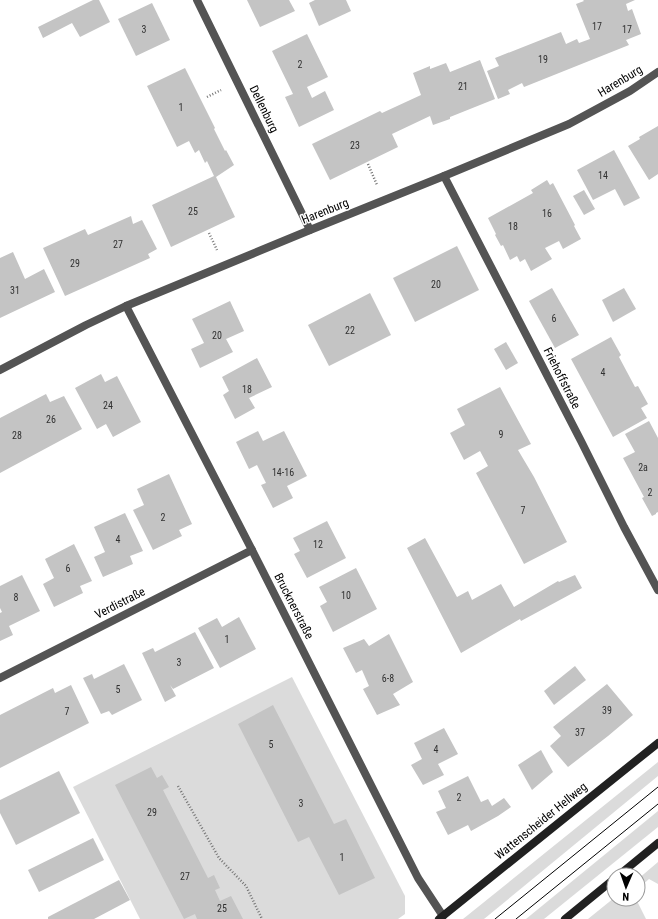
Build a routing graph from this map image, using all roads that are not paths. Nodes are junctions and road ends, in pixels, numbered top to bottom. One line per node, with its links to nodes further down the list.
1 (197, 0): 4 (street, Dellenburg)
2 (658, 72): 3 (street, Harenburg)
3 (444, 176): 4 (street, Harenburg); 8 (street, Friehoffstraße)
4 (310, 230): 5 (street, Harenburg)
5 (126, 306): 6 (street, Harenburg); 7 (street, Brucknerstraße)
6 (0, 370)
7 (252, 550): 9 (street, Verdistraße); 14 (street, Brucknerstraße)
8 (658, 590)
9 (0, 678)
10 (658, 743): 14 (main road, Wattenscheider Hellweg)
11 (658, 843): 12 (main road)
12 (629, 867)
13 (606, 886): 15 (main road)
14 (441, 917)
15 (565, 919)

